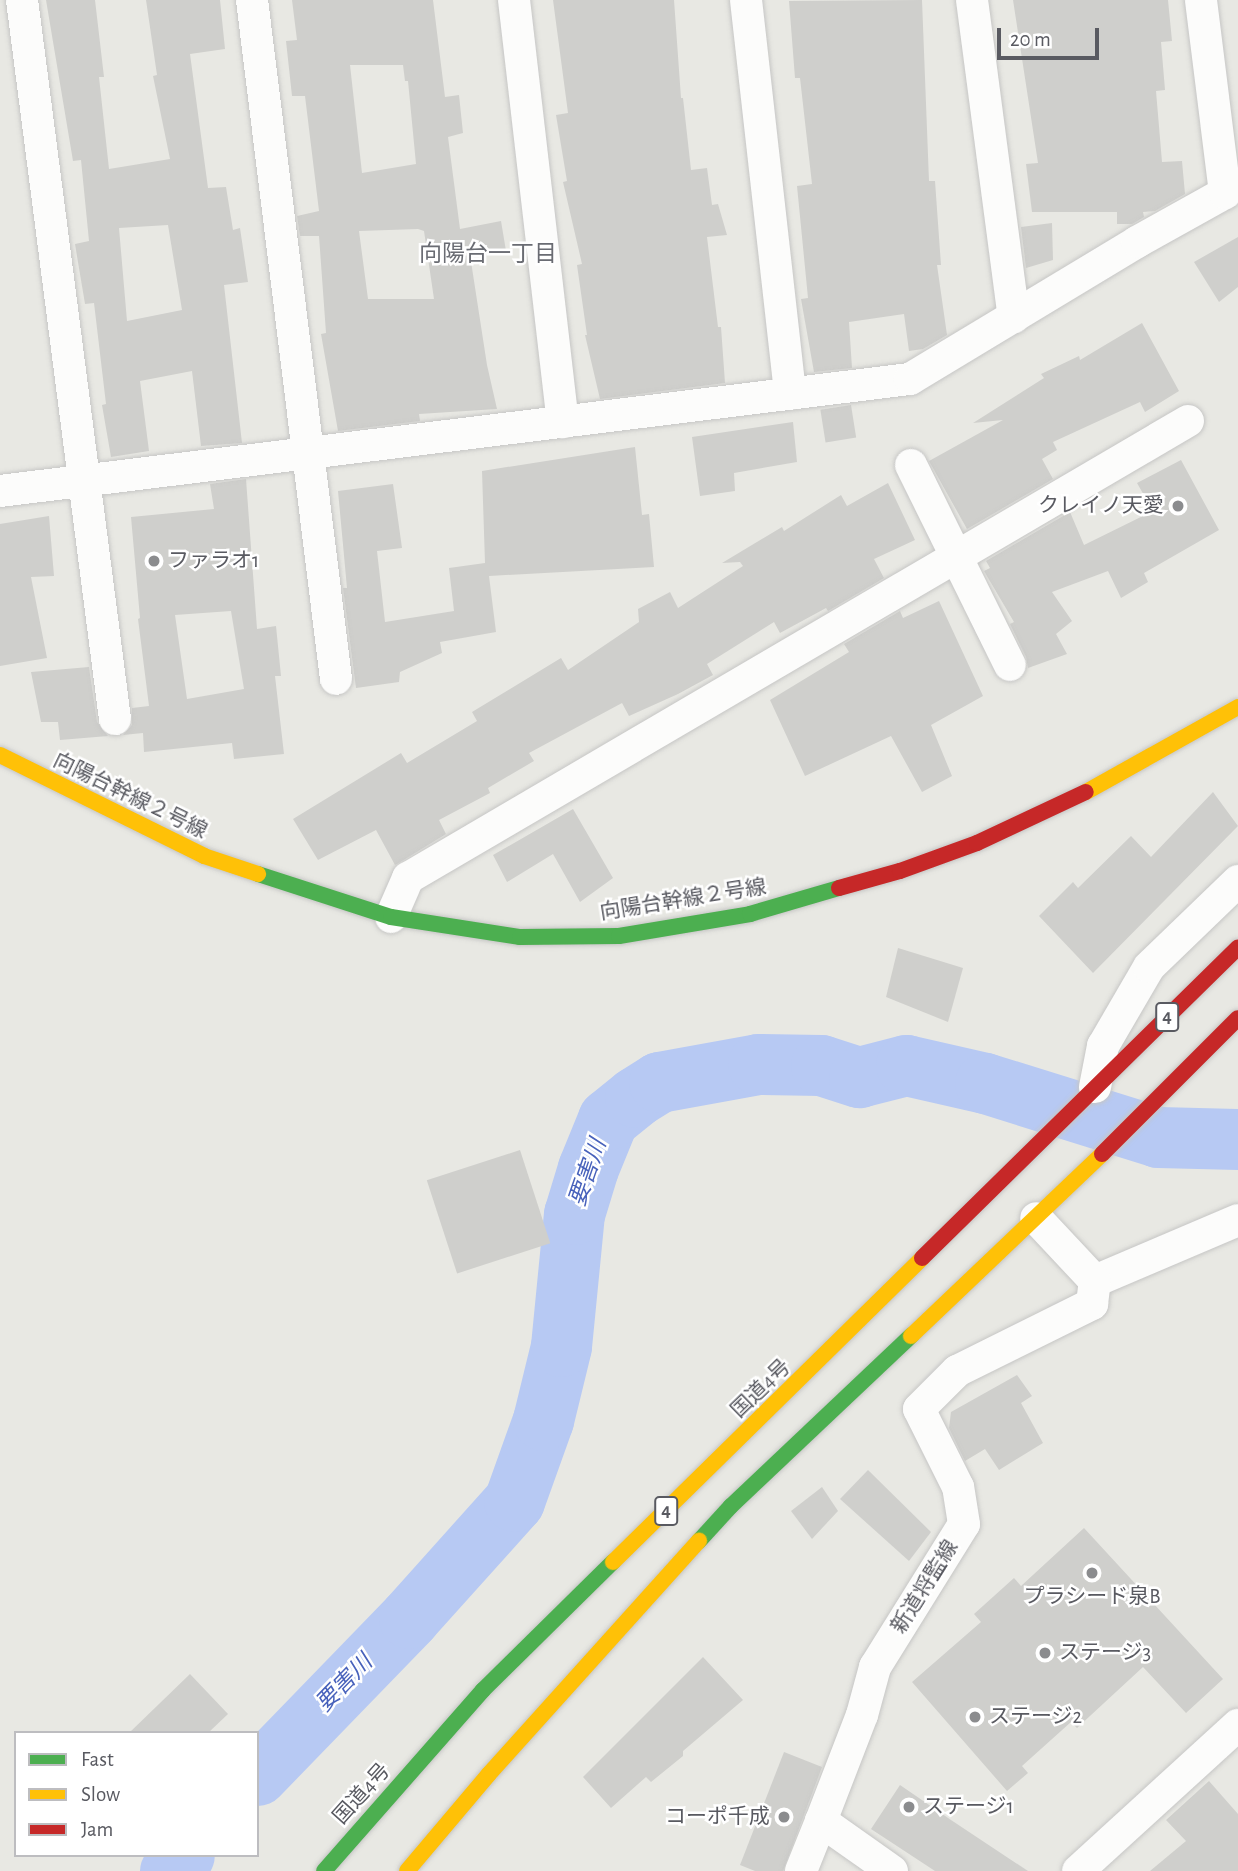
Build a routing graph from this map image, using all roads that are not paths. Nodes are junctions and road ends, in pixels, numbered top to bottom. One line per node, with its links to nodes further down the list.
1 (22, 0): 13 (street)
2 (252, 0): 11 (street)
3 (514, 0): 10 (street)
4 (746, 0): 8 (street)
5 (972, 0): 7 (street)
6 (1201, 0): 7 (street)
7 (1014, 317): 8 (street)
8 (790, 394): 10 (street)
9 (1188, 421): 15 (street)
10 (563, 422): 11 (street)
11 (308, 453): 13 (street); 17 (street)
12 (911, 465): 15 (street)
13 (84, 481): 14 (street); 19 (street)
14 (0, 491)
15 (956, 557): 16 (street); 22 (street)
16 (1010, 665)
17 (336, 678)
18 (1238, 706): 22 (main road, 向陽台幹線２号線)
19 (115, 719)
20 (0, 755): 22 (main road, 向陽台幹線２号線)
21 (1238, 881): 25 (street)
22 (391, 917)
23 (1238, 947): 25 (main road, 国道4号 / 4)
24 (1238, 1018): 26 (main road, 4)
25 (1095, 1087): 31 (main road, 国道4号 / 4)
26 (1036, 1218): 28 (street); 32 (main road, 4)
27 (1238, 1220): 28 (street)
28 (1095, 1281): 30 (street, 新道将監線)
29 (1238, 1725): 35 (street)
30 (821, 1821): 33 (street); 34 (street)
31 (324, 1871)
32 (407, 1871)
33 (801, 1871)
34 (892, 1871)
35 (1078, 1871)

